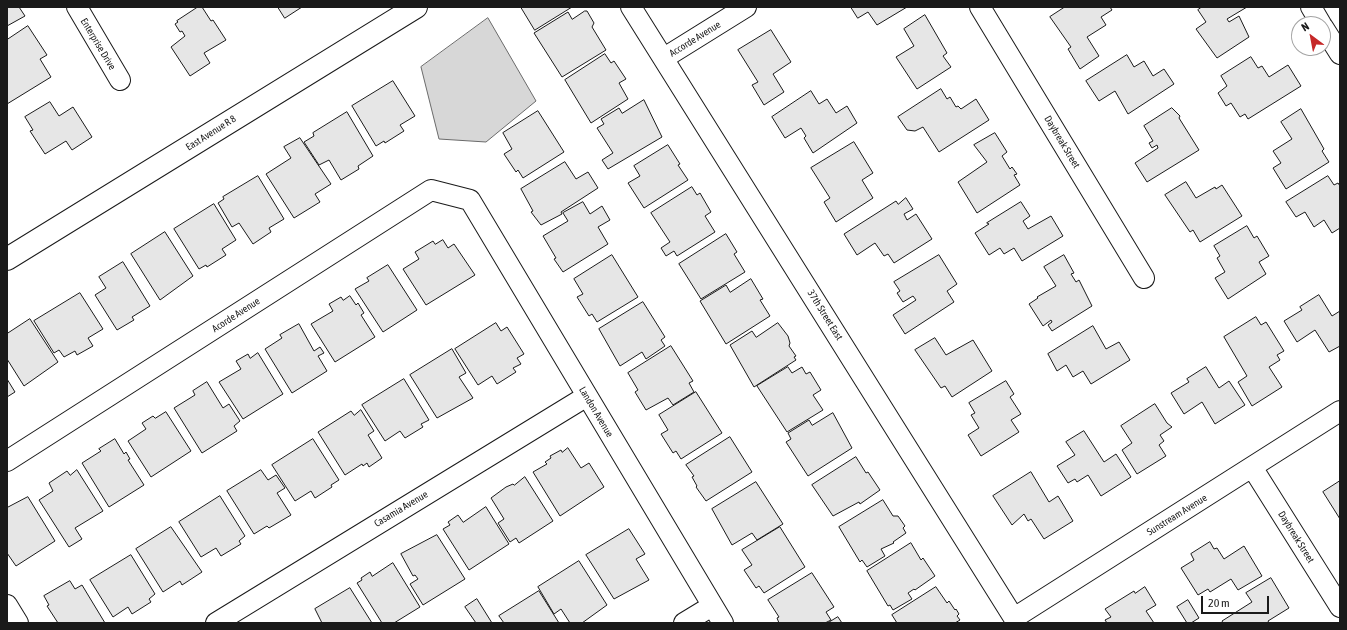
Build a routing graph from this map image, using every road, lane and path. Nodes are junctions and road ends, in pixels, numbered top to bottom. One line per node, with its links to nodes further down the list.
1 (77, 7): 11 (street, Enterprise Drive)
2 (416, 7): 13 (street, East Avenue R 8)
3 (631, 7): 10 (street, 37th Street East)
4 (746, 7): 10 (street, Accorde Avenue)
5 (980, 7): 14 (street, Daybreak Street)
6 (1311, 7): 7 (street)
7 (1316, 16)
8 (1331, 40): 9 (street)
9 (1340, 54)
10 (664, 58): 22 (street, 37th Street East)
11 (120, 80)
12 (470, 200): 15 (street, Landon Avenue); 17 (street, Acorde Avenue)
13 (7, 259)
14 (1144, 278)
15 (587, 396): 20 (street, Landon Avenue); 24 (street, Casamia Avenue)
16 (1340, 411): 18 (street, Sunstream Avenue)
17 (7, 461)
18 (1252, 467): 21 (street, Daybreak Street); 22 (street, Sunstream Avenue)
19 (7, 605): 23 (street)
20 (712, 606): 25 (street); 26 (street, Landon Avenue)
21 (1340, 608)
22 (1015, 620)
23 (18, 623)
24 (216, 623)
25 (684, 623)
26 (723, 623)

